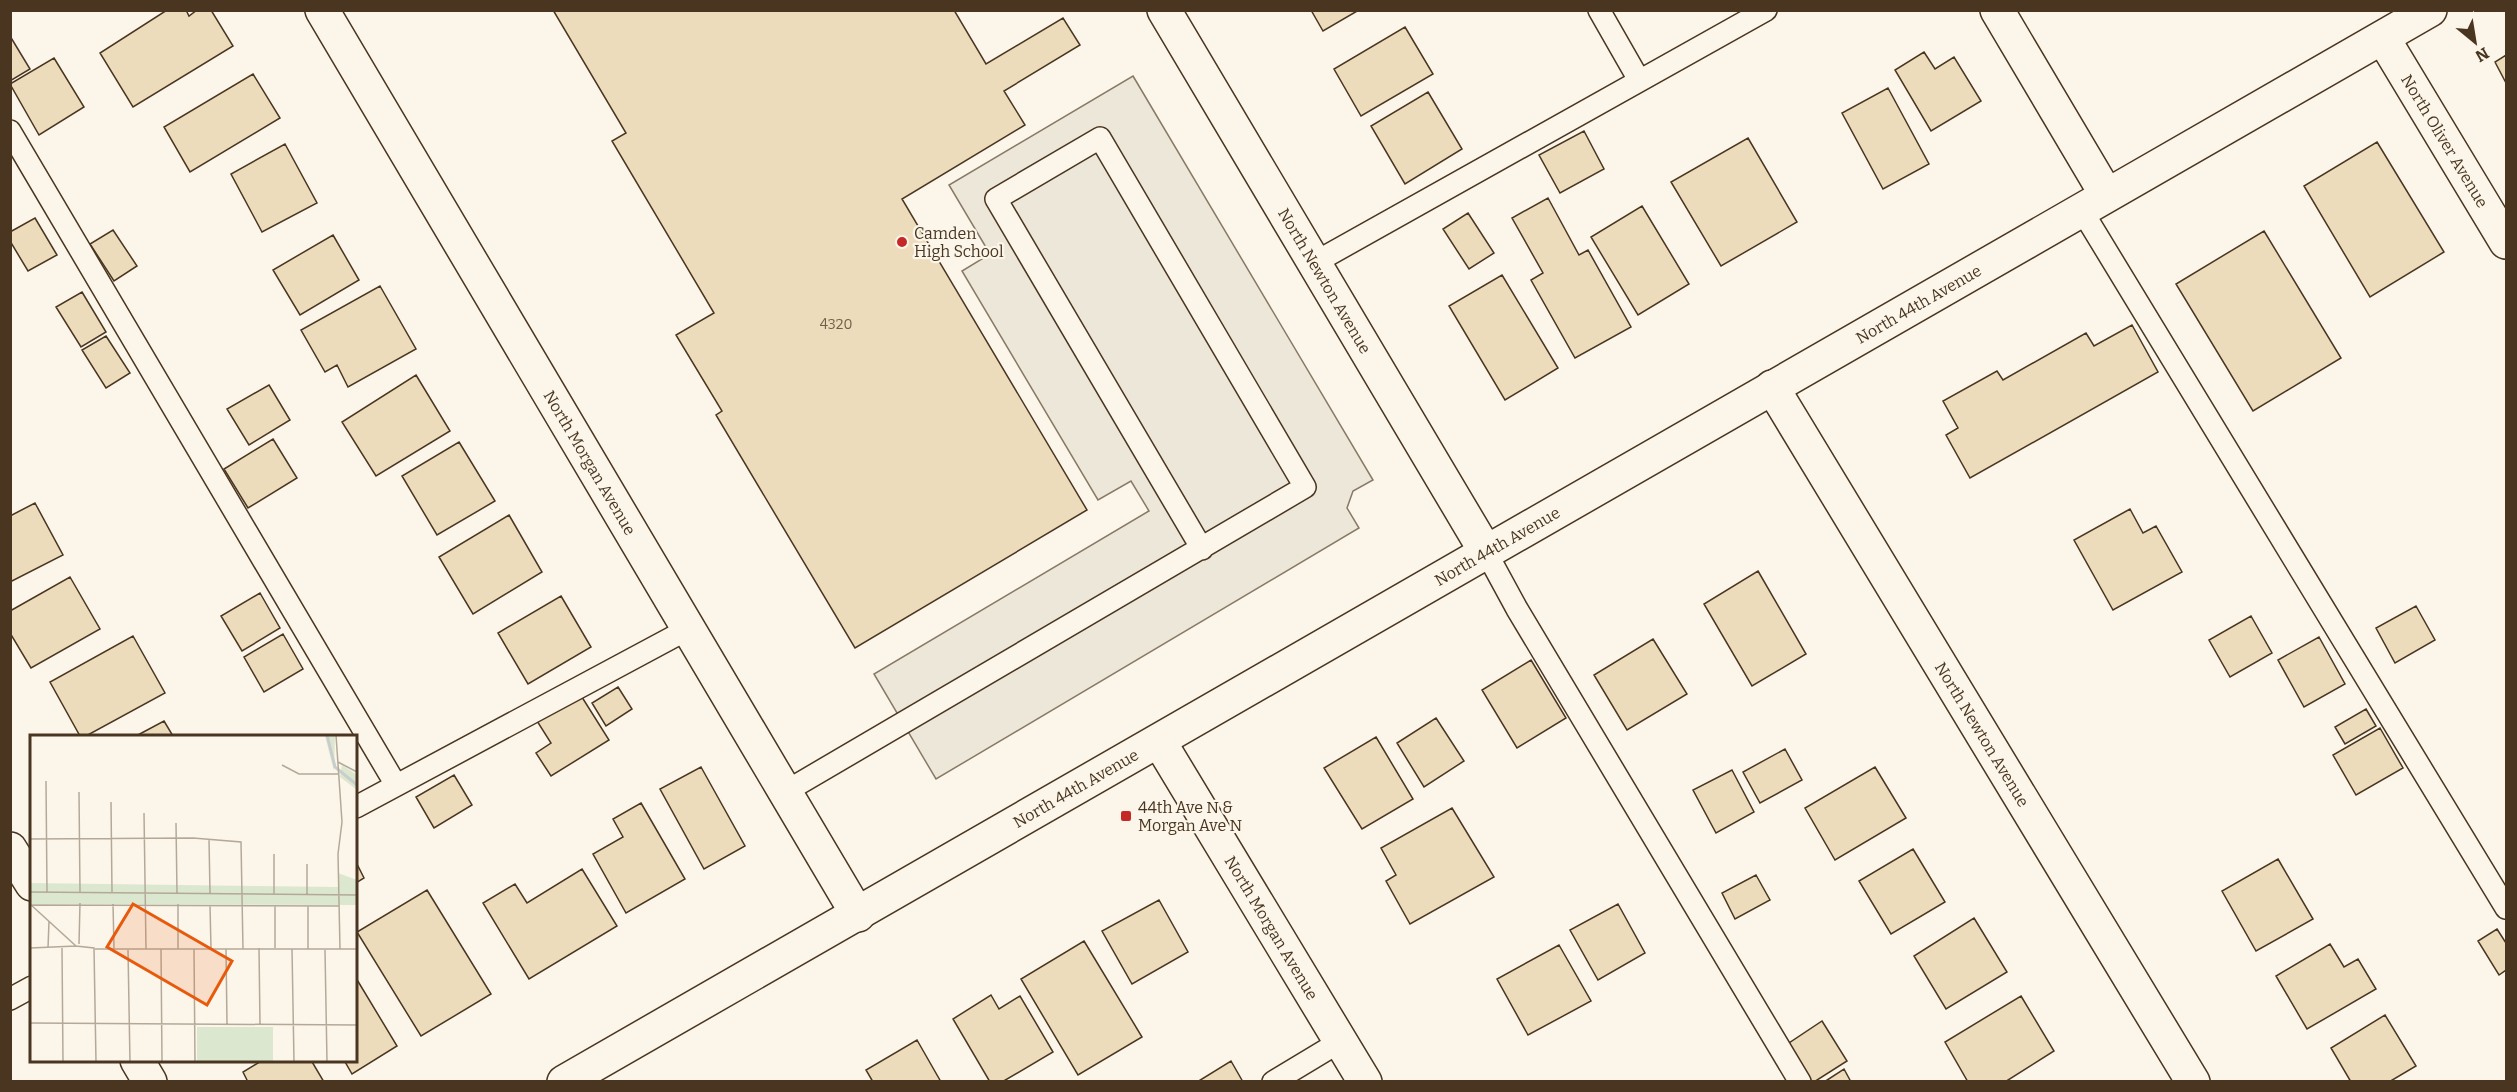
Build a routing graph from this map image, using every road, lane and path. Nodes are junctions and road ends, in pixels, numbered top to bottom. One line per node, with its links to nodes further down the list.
1 (322, 10): 16 (street, North Morgan Avenue)
2 (1164, 10): 12 (street, North Newton Avenue)
3 (1599, 10): 8 (lane)
4 (1766, 10): 8 (lane)
5 (1997, 10): 10 (street)
6 (2430, 10): 7 (street, North 44th Avenue)
7 (2383, 38): 10 (street, North 44th Avenue); 11 (street, North Oliver Avenue)
8 (1639, 80): 12 (lane)
9 (10, 131): 18 (lane)
10 (2093, 202): 13 (street, North 44th Avenue); 23 (lane)
11 (2506, 242)
12 (1314, 263): 15 (street, North Newton Avenue)
13 (1772, 387): 15 (street, North 44th Avenue); 34 (street, North Newton Avenue)
14 (1202, 549): 14 (lane); 19 (lane)
15 (1486, 552): 17 (street, North 44th Avenue); 33 (lane)
16 (688, 629): 18 (lane); 19 (street, North Morgan Avenue)
17 (1159, 741): 24 (street, North 44th Avenue); 27 (street, North Morgan Avenue)
18 (396, 784): 20 (lane)
19 (785, 792): 24 (street, North Morgan Avenue)
20 (357, 806)
21 (10, 849): 22 (street)
22 (30, 881)
23 (2506, 908)
24 (858, 915): 30 (street, North 44th Avenue)
25 (30, 988): 26 (lane)
26 (10, 999)
27 (1341, 1041): 31 (lane); 32 (street, North Morgan Avenue)
28 (138, 1062): 29 (street)
29 (150, 1082)
30 (564, 1082)
31 (1273, 1082)
32 (1365, 1082)
33 (1800, 1082)
34 (2193, 1082)

